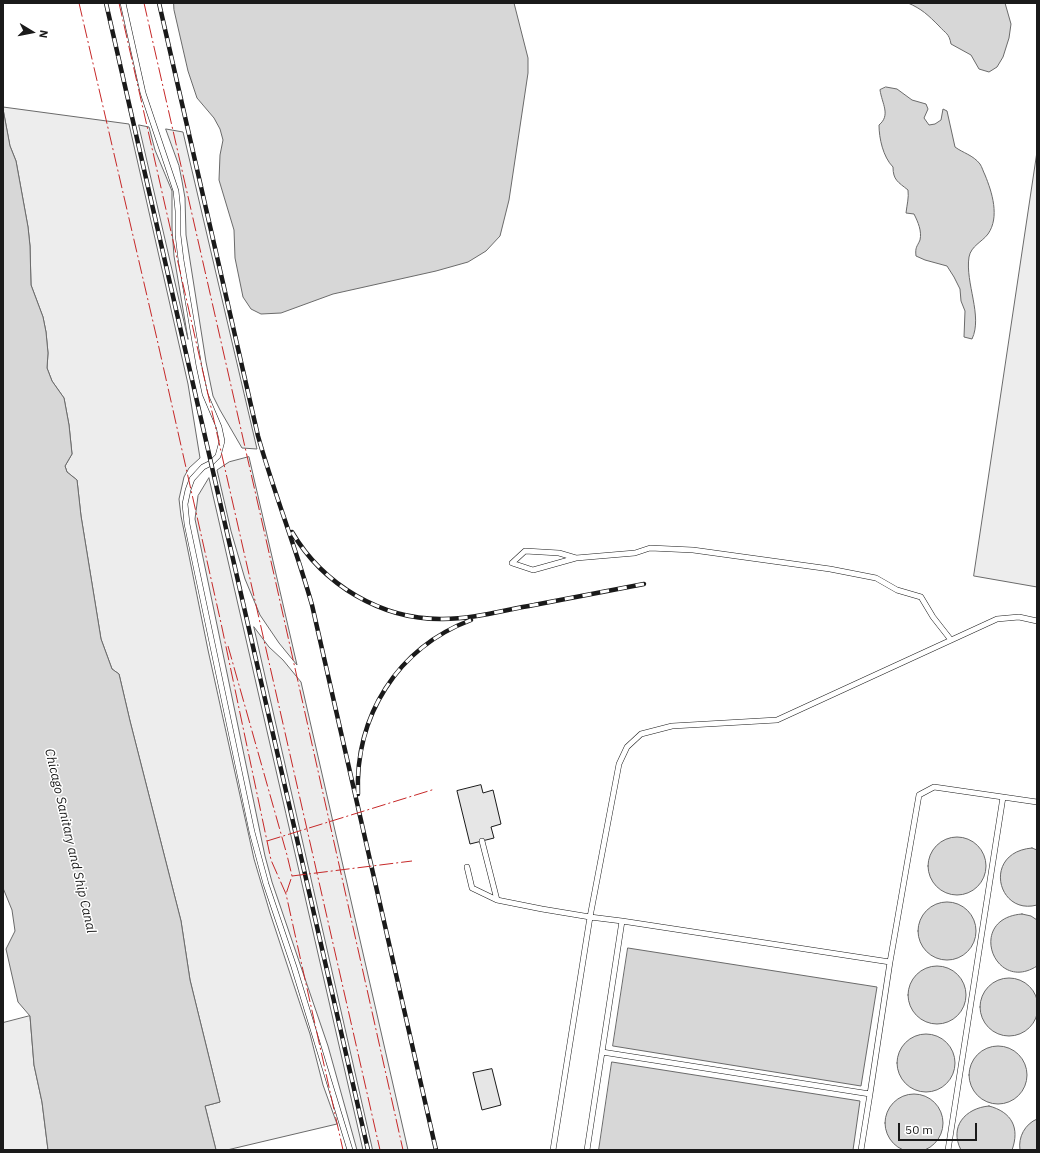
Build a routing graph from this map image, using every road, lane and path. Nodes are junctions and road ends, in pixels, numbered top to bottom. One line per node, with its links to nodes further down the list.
1 (123, 3): 15 (lane)
2 (576, 558): 2 (lane); 4 (lane)
3 (1037, 621): 4 (lane)
4 (951, 640): 10 (lane)
5 (1003, 797): 6 (lane); 12 (lane); 19 (lane)
6 (1037, 802)
7 (482, 841): 9 (lane)
8 (467, 867): 9 (lane)
9 (497, 900): 10 (lane)
10 (590, 917): 11 (lane); 16 (lane)
11 (622, 920): 12 (lane); 13 (lane)
12 (890, 962): 14 (lane)
13 (602, 1052): 14 (lane); 17 (lane)
14 (870, 1094): 18 (lane)
15 (350, 1150)
16 (553, 1150)
17 (587, 1150)
18 (861, 1150)
19 (948, 1150)

